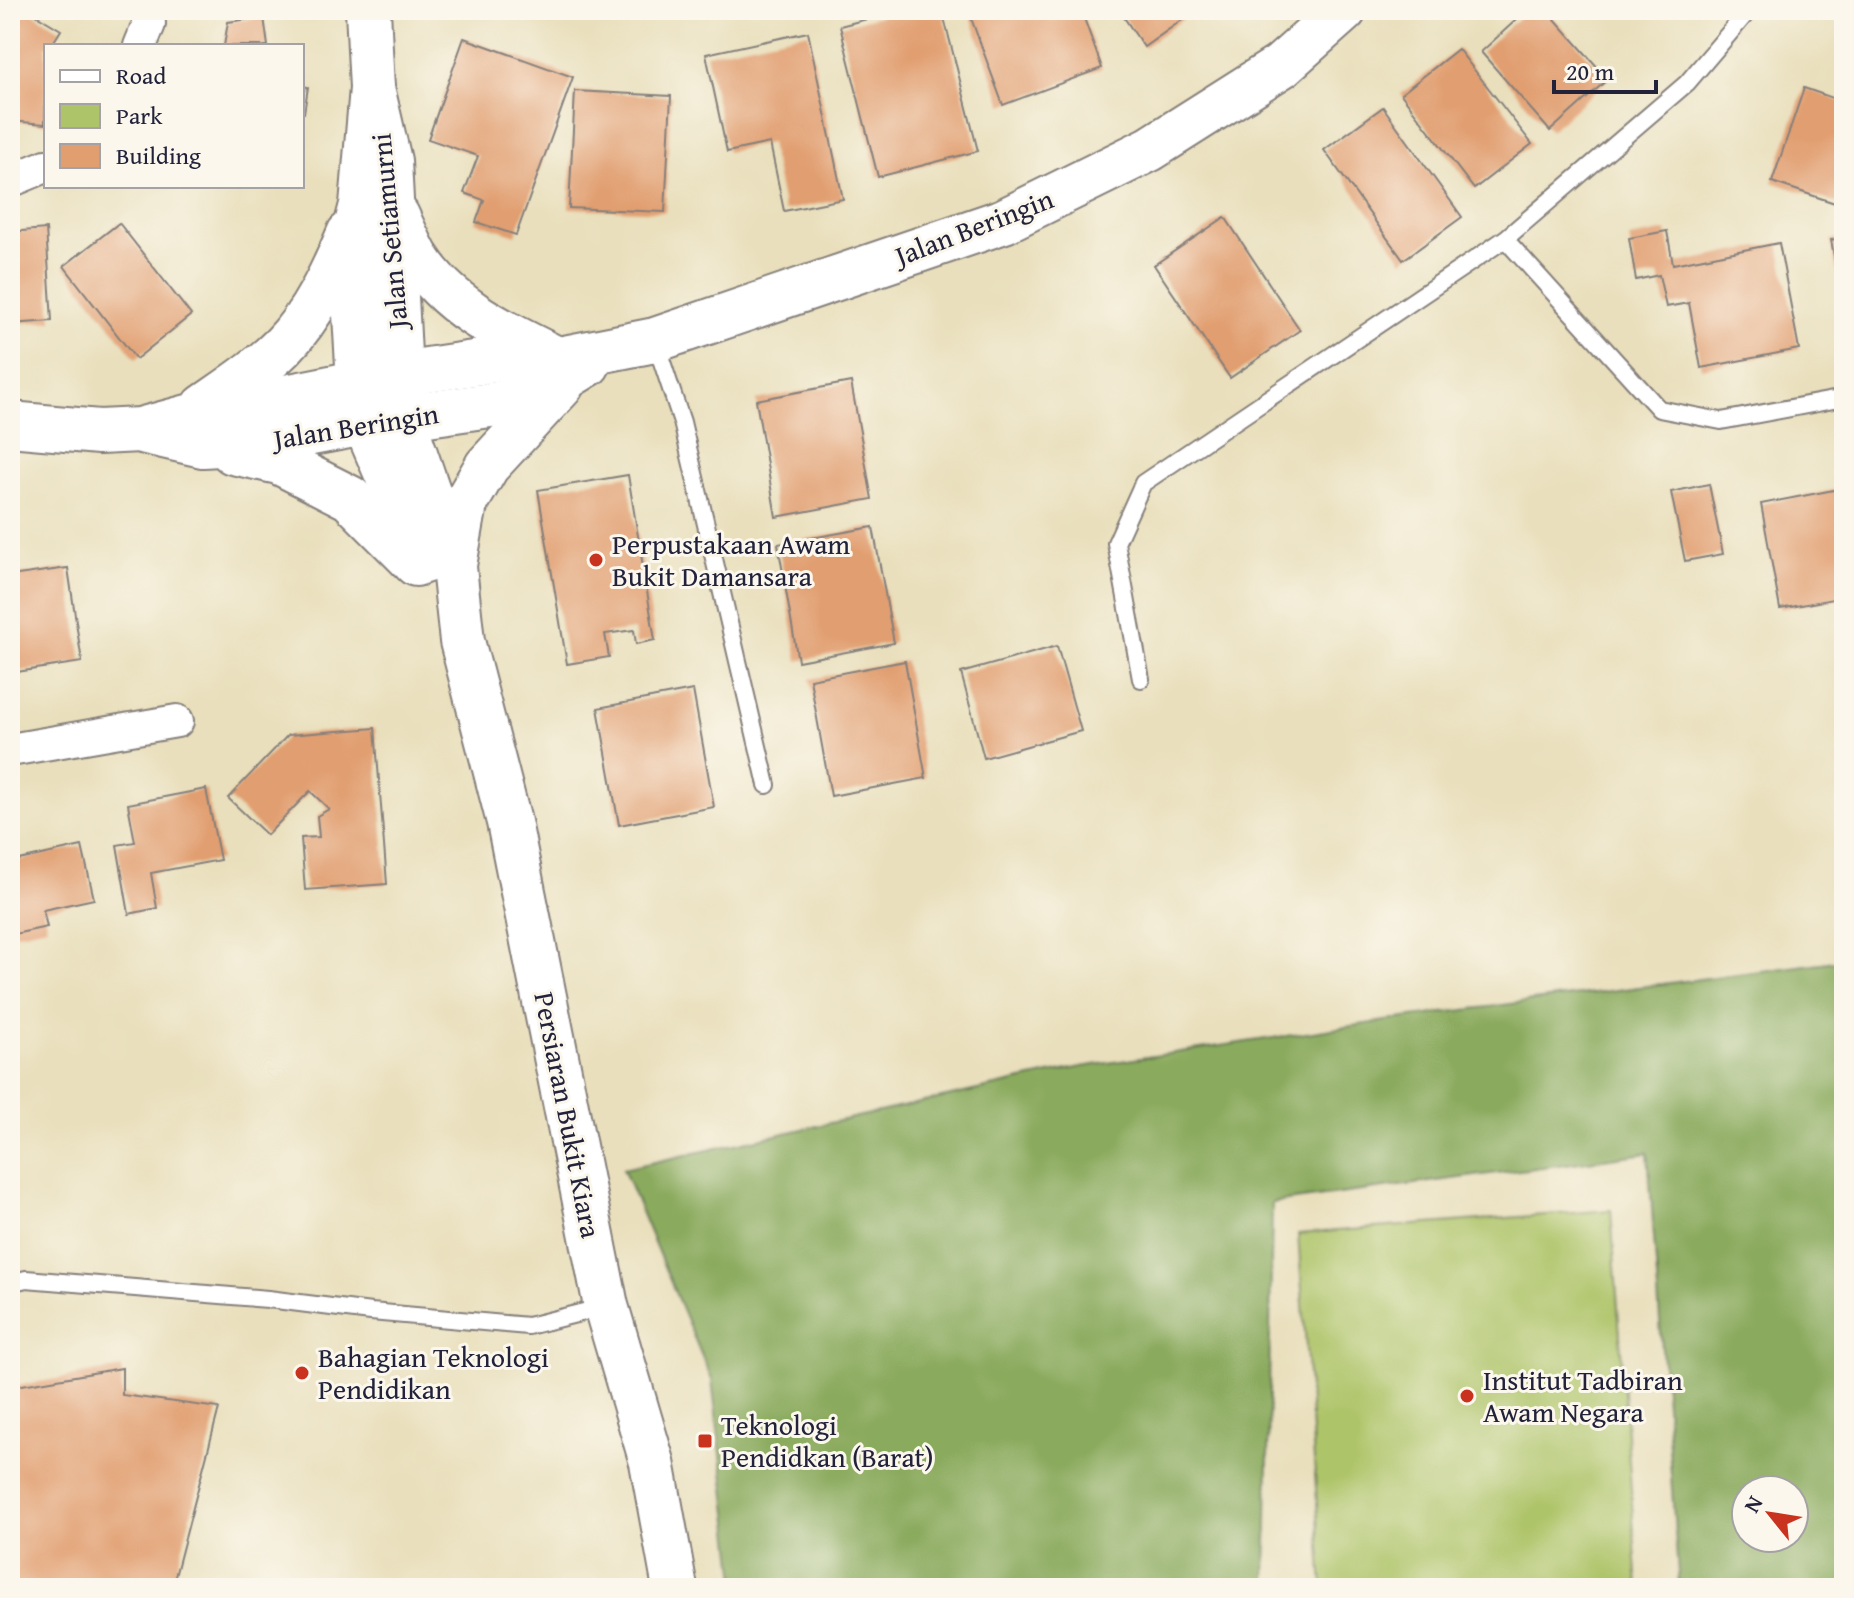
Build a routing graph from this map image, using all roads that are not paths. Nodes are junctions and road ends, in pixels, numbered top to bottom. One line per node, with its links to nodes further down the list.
1 (148, 10): 5 (street)
2 (368, 10): 8 (street, Jalan Setiamurni)
3 (1344, 10): 10 (street, Jalan Beringin)
4 (1749, 10): 9 (lane)
5 (141, 44)
6 (44, 167): 7 (street)
7 (10, 181)
8 (377, 206): 11 (street); 13 (street, Jalan Setiamurni); 15 (street)
9 (1505, 239): 12 (lane); 17 (lane)
10 (655, 340): 11 (street, Jalan Beringin); 20 (lane)
11 (565, 367): 13 (street, Jalan Beringin); 16 (street)
12 (1844, 398)
13 (382, 399): 15 (street, Jalan Beringin); 16 (street, Persiaran Bukit Kiara)
14 (10, 424): 15 (street, Jalan Beringin)
15 (197, 430): 16 (street)
16 (443, 573): 22 (street, Persiaran Bukit Kiara)
17 (1141, 679)
18 (177, 721): 19 (street)
19 (10, 750)
20 (767, 785)
21 (10, 1283): 22 (lane)
22 (606, 1306): 23 (street, Persiaran Bukit Kiara)
23 (675, 1588)

